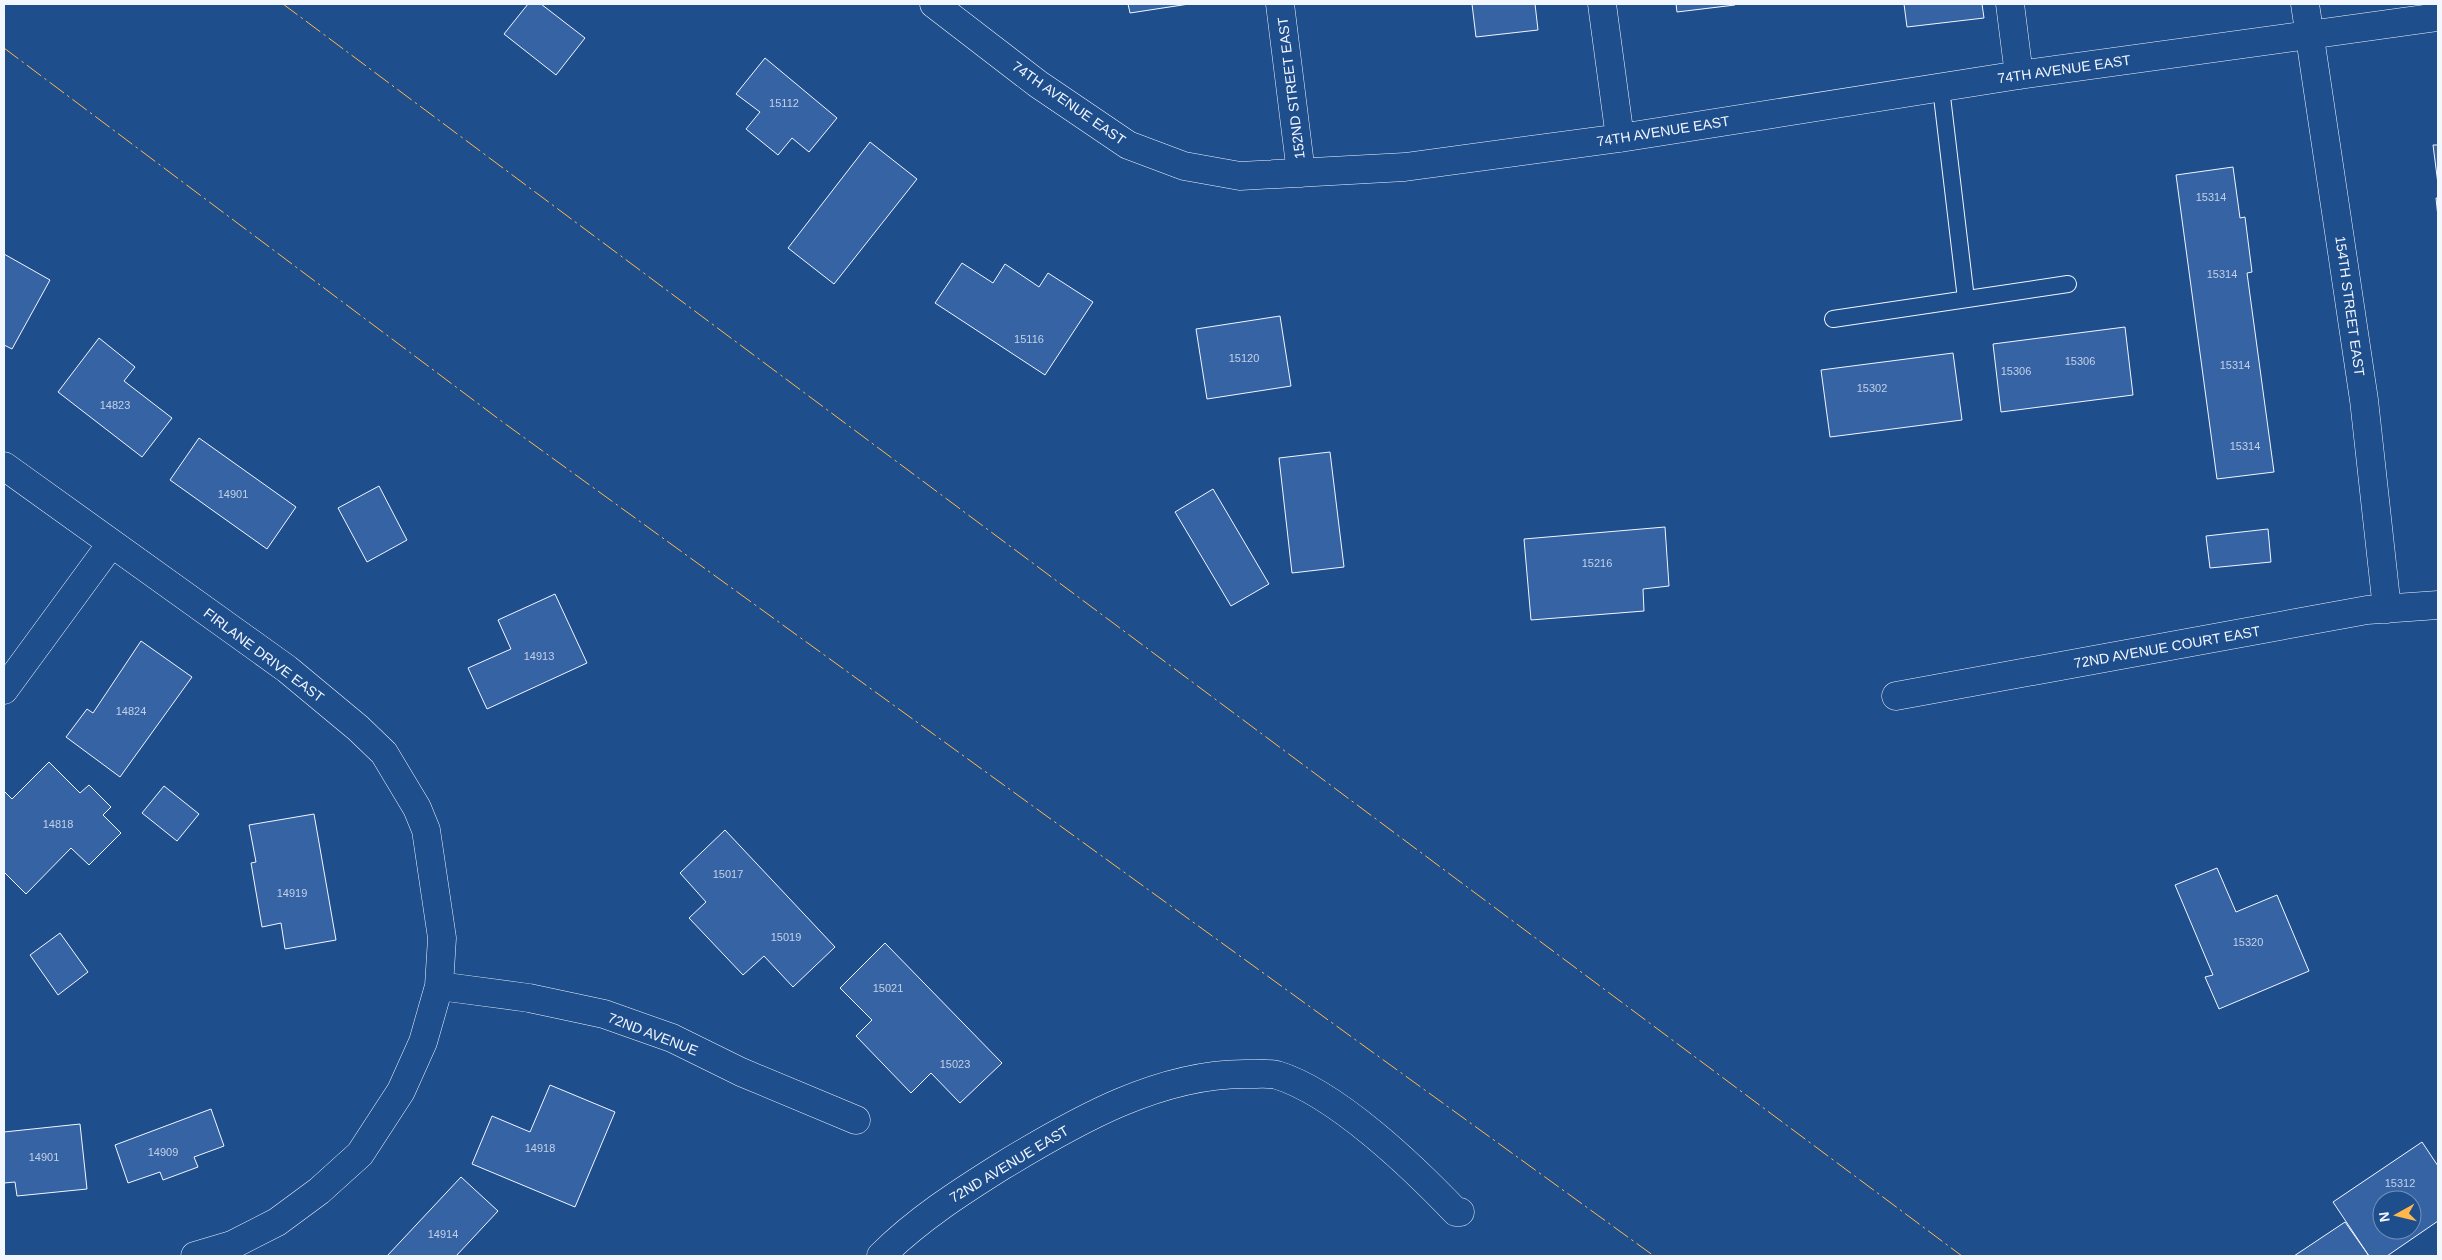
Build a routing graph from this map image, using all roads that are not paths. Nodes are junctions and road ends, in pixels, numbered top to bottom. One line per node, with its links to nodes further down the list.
1 (934, 4): 11 (street, 74TH AVENUE EAST)
2 (1280, 4): 11 (street, 152ND STREET EAST)
3 (1602, 4): 10 (street)
4 (2010, 4): 8 (street)
5 (2305, 4): 7 (street, 154TH STREET EAST)
6 (2438, 16): 7 (street, 74TH AVENUE EAST)
7 (2310, 34): 8 (street, 74TH AVENUE EAST); 18 (street, 154TH STREET EAST)
8 (2019, 75): 9 (street, 74TH AVENUE EAST)
9 (1940, 88): 10 (street, 74TH AVENUE EAST); 13 (lane)
10 (1620, 138): 11 (street, 74TH AVENUE EAST)
11 (1301, 173)
12 (2068, 284): 13 (lane)
13 (1966, 299): 14 (lane)
14 (1833, 319)
15 (4, 466): 16 (street, FIRLANE DRIVE EAST)
16 (111, 544): 19 (street); 21 (street, FIRLANE DRIVE EAST)
17 (2438, 604): 18 (street, 72ND AVENUE COURT EAST)
18 (2387, 609): 20 (street, 72ND AVENUE COURT EAST)
19 (4, 690)
20 (1896, 696)
21 (439, 986): 22 (street, 72ND AVENUE); 24 (street, FIRLANE DRIVE EAST)
22 (856, 1120)
23 (1460, 1212): 25 (street, 72ND AVENUE EAST)
24 (195, 1256)
25 (881, 1256)

